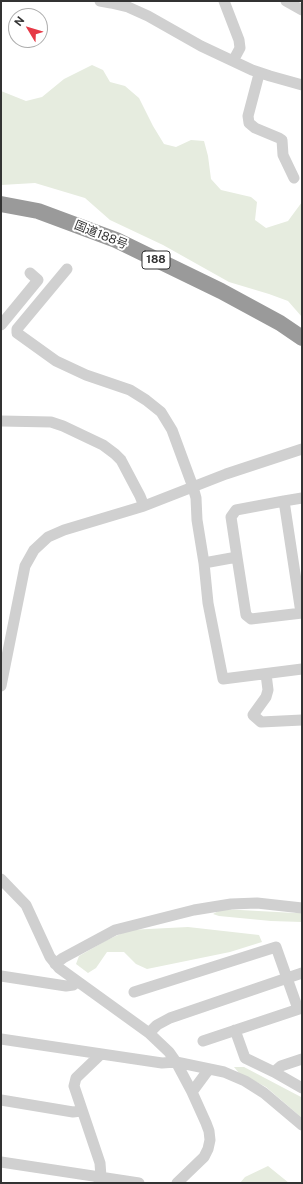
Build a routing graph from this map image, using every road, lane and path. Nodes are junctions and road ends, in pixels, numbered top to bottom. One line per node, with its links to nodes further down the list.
1 (100, 1): 5 (street)
2 (224, 1): 5 (street)
3 (286, 1): 4 (street)
4 (302, 10)
5 (233, 61): 6 (street)
6 (260, 73): 7 (street); 8 (street)
7 (302, 85)
8 (294, 178)
9 (1, 204): 13 (highway, 国道188号 / 188)
10 (67, 269): 16 (street)
11 (30, 273): 12 (street)
12 (1, 325)
13 (302, 338)
14 (1, 421): 19 (street)
15 (302, 450): 16 (street)
16 (193, 487): 19 (street); 21 (street)
17 (302, 498): 18 (street)
18 (284, 501): 20 (street); 22 (street)
19 (144, 506): 25 (street)
20 (237, 557): 21 (street); 22 (street)
21 (204, 563): 24 (street)
22 (301, 613)
23 (302, 670): 24 (street)
24 (266, 674): 26 (street)
25 (1, 686)
26 (302, 720)
27 (1, 879): 29 (street)
28 (302, 908): 29 (street)
29 (55, 964): 33 (street)
30 (302, 973): 32 (street)
31 (1, 976): 33 (street)
32 (287, 978): 34 (street); 35 (street); 37 (street)
33 (77, 982): 37 (street)
34 (134, 992)
35 (300, 1009): 36 (street)
36 (235, 1030): 39 (street); 44 (street)
37 (149, 1033): 42 (street)
38 (1, 1039): 40 (street)
39 (203, 1041)
40 (102, 1054): 42 (street); 48 (street)
41 (302, 1059): 44 (street)
42 (176, 1062): 43 (street); 46 (street)
43 (209, 1070): 46 (street); 49 (street)
44 (274, 1072): 45 (street)
45 (302, 1088)
46 (192, 1092): 53 (street)
47 (1, 1100): 48 (street)
48 (81, 1111): 51 (street)
49 (302, 1125)
50 (1, 1162): 51 (street)
51 (100, 1180): 52 (street)
52 (139, 1183)
53 (177, 1183)

